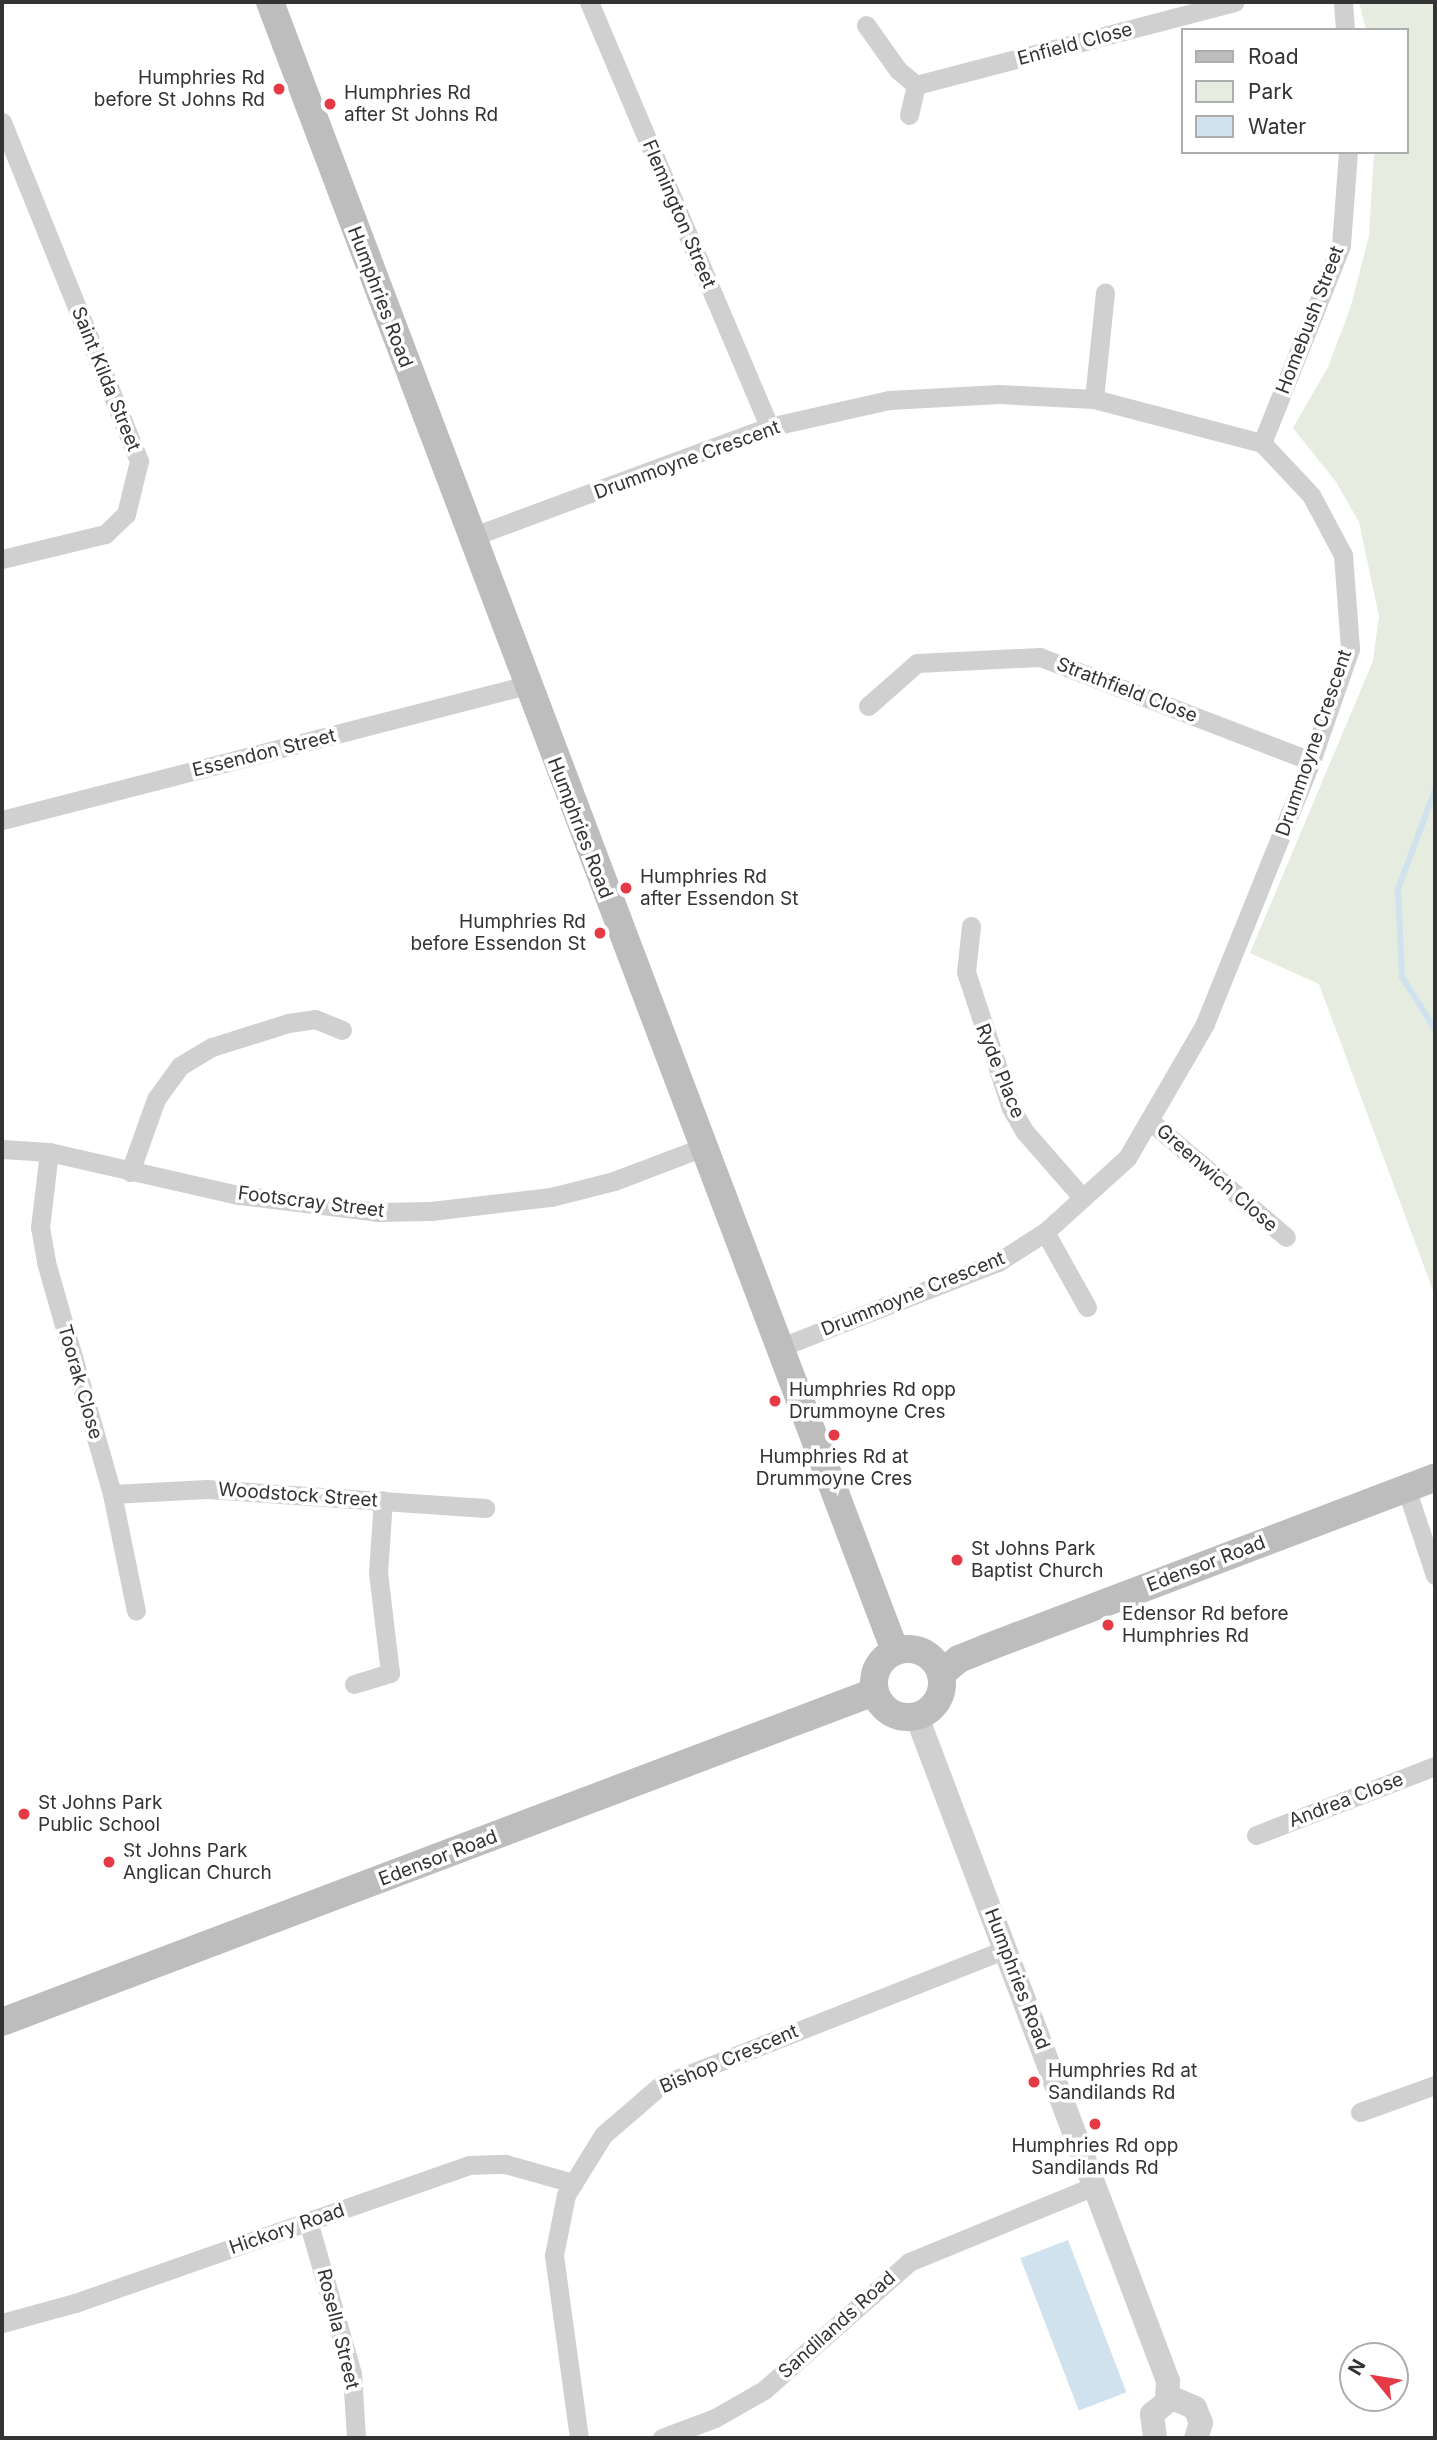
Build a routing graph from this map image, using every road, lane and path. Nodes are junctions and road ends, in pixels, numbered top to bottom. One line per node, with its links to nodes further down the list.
1 (270, 2): 15 (main road, Humphries Road)
2 (589, 2): 13 (street, Flemington Street)
3 (1234, 2): 7 (street, Enfield Close)
4 (1343, 2): 6 (street)
5 (866, 25): 7 (street)
6 (1345, 28)
7 (916, 85): 8 (street)
8 (909, 115)
9 (2, 122): 16 (street, Saint Kilda Street)
10 (1348, 154): 14 (street, Homebush Street)
11 (1105, 293): 12 (street)
12 (1094, 399): 13 (street, Drummoyne Crescent); 14 (street, Drummoyne Crescent)
13 (769, 427): 15 (street, Drummoyne Crescent)
14 (1262, 443): 19 (street, Drummoyne Crescent)
15 (471, 537): 17 (main road, Humphries Road)
16 (2, 559)
17 (527, 685): 20 (street, Essendon Street); 24 (main road, Humphries Road)
18 (868, 706): 19 (street, Strathfield Close)
19 (1311, 761): 23 (street, Drummoyne Crescent)
20 (2, 820)
21 (971, 926): 28 (street, Ryde Place)
22 (342, 1030): 27 (street)
23 (1149, 1120): 28 (street, Drummoyne Crescent); 30 (street, Greenwich Close)
24 (701, 1148): 27 (street, Footscray Street); 32 (main road, Humphries Road)
25 (2, 1149): 26 (street, Footscray Street)
26 (49, 1152): 27 (street, Footscray Street); 35 (street, Toorak Close)
27 (130, 1172)
28 (1082, 1196): 29 (street, Drummoyne Crescent)
29 (1045, 1232): 31 (street); 32 (street, Drummoyne Crescent)
30 (1286, 1237)
31 (1087, 1307)
32 (779, 1348): 40 (main road, Humphries Road)
33 (1435, 1477): 34 (main road, Edensor Road)
34 (1406, 1488): 38 (street); 41 (main road, Edensor Road)
35 (112, 1494): 36 (street, Woodstock Street); 39 (street, Toorak Close)
36 (383, 1500): 37 (street, Woodstock Street); 42 (street)
37 (485, 1508)
38 (1435, 1576)
39 (136, 1611)
40 (895, 1651): 41 (main road); 43 (main road)
41 (941, 1674): 44 (main road)
42 (354, 1684)
43 (874, 1692): 44 (main road); 48 (main road, Edensor Road)
44 (917, 1717): 47 (street, Humphries Road)
45 (1435, 1766): 46 (street, Andrea Close)
46 (1256, 1835)
47 (1006, 1949): 51 (street, Bishop Crescent); 52 (street, Humphries Road)
48 (2, 2022)
49 (1435, 2085): 50 (street)
50 (1360, 2112)
51 (573, 2183): 53 (street, Hickory Road); 58 (street, Bishop Crescent)
52 (1094, 2186): 55 (street, Humphries Road); 59 (street, Sandilands Road)
53 (308, 2221): 54 (street, Hickory Road); 57 (street, Rosella Street)
54 (2, 2323)
55 (1167, 2400): 56 (street); 60 (street)
56 (1149, 2436)
57 (356, 2438)
58 (579, 2438)
59 (662, 2438)
60 (1196, 2438)

